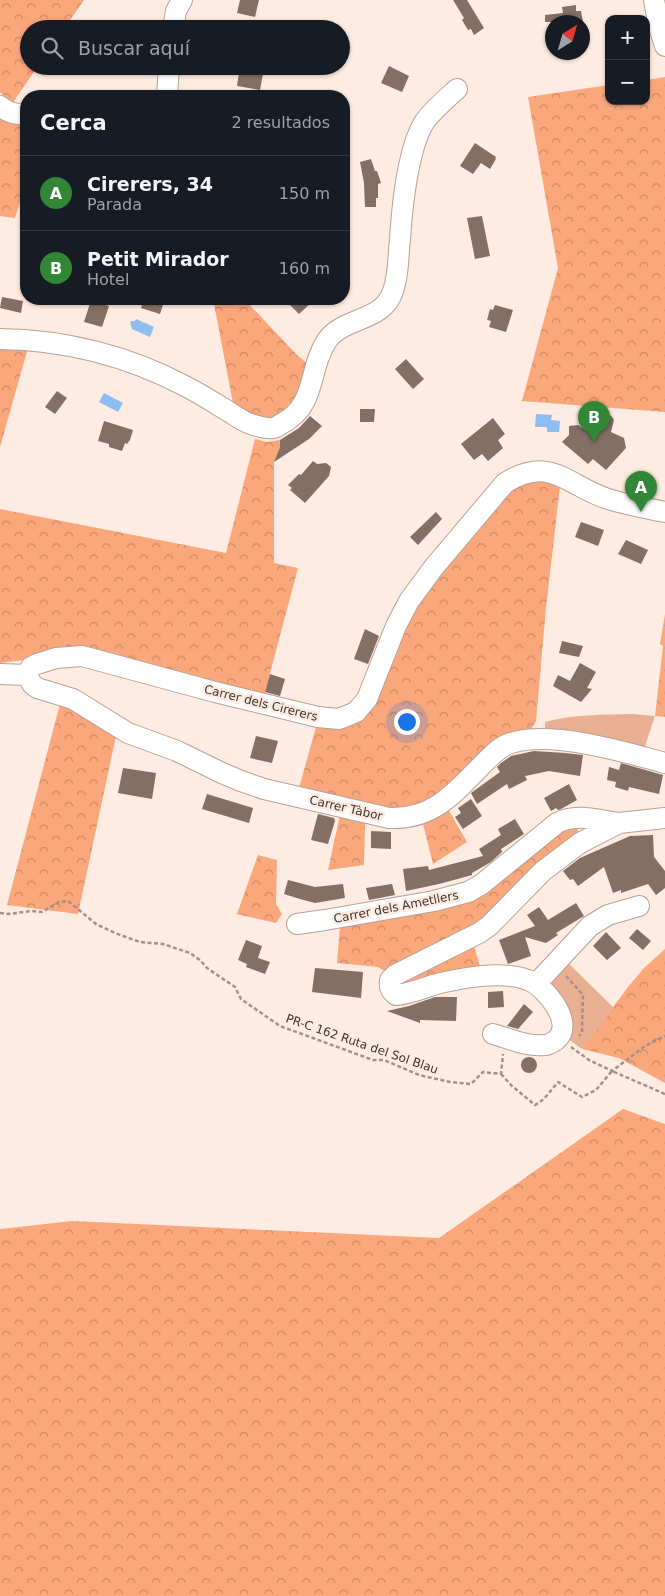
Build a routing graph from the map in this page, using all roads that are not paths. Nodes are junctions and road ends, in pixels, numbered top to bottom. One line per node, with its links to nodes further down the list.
1 (182, 0): 3 (street)
2 (654, 0): 4 (street)
3 (174, 20)
4 (665, 46)
5 (168, 75): 7 (street)
6 (457, 88): 10 (street)
7 (167, 90)
8 (0, 106): 9 (street)
9 (20, 114)
10 (0, 339)
11 (665, 512): 13 (street, Carrer dels Cirerers)
12 (0, 674): 13 (street)
13 (27, 676): 14 (street, Carrer Tàbor)
14 (665, 763)
15 (665, 818): 16 (street)
16 (619, 823): 18 (street, Carrer dels Ametllers); 19 (street)
17 (639, 906): 19 (street)
18 (297, 924)
19 (536, 984): 20 (street)
20 (493, 1034)

